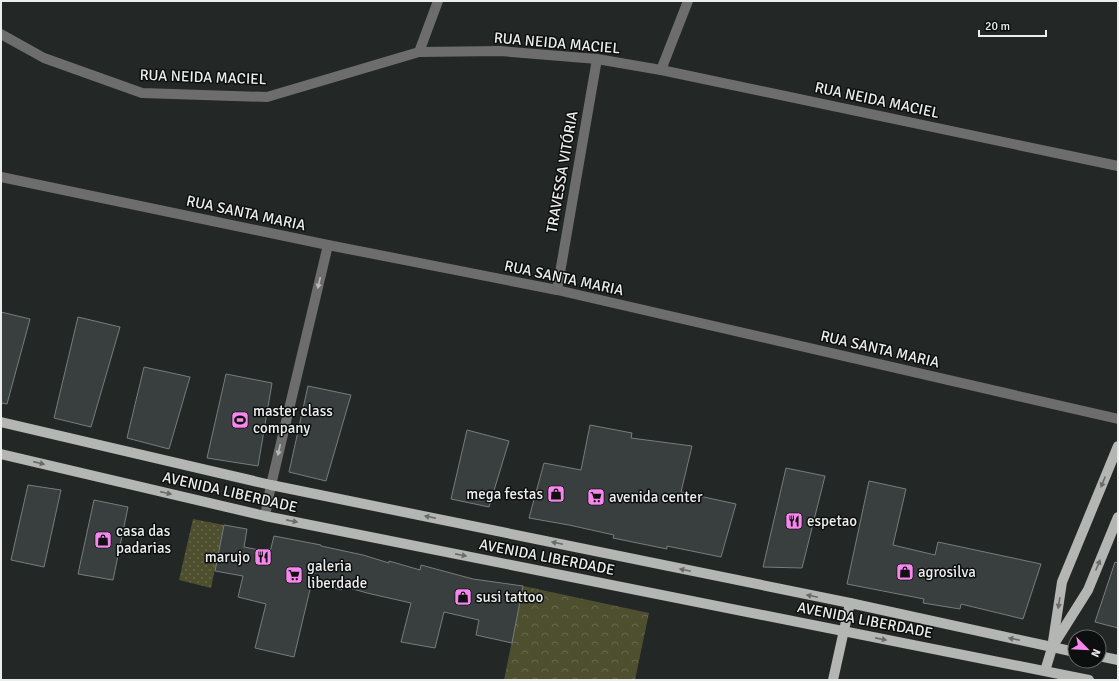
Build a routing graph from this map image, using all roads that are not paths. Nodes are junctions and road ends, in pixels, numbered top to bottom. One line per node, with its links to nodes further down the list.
1 (438, 1): 4 (street)
2 (688, 1): 6 (street)
3 (1, 34): 4 (street, RUA NEIDA MACIEL)
4 (419, 52): 5 (street, RUA NEIDA MACIEL)
5 (597, 59): 6 (street, RUA NEIDA MACIEL); 10 (street, TRAVESSA VITÓRIA)
6 (661, 70): 7 (street, RUA NEIDA MACIEL)
7 (1118, 166)
8 (1, 178): 9 (street, RUA SANTA MARIA)
9 (328, 245): 10 (street, RUA SANTA MARIA); 15 (street, one-way to 15)
10 (557, 290): 11 (street, RUA SANTA MARIA)
11 (1118, 419)
12 (1, 422): 15 (main road, AVENIDA LIBERDADE)
13 (1118, 446): 20 (main road, one-way to 20)
14 (1, 454): 16 (main road, AVENIDA LIBERDADE, one-way to 16)
15 (271, 485): 16 (street); 18 (main road, AVENIDA LIBERDADE, one-way to 15)
16 (265, 516): 19 (main road, AVENIDA LIBERDADE, one-way to 19)
17 (1118, 517): 20 (main road, one-way to 17)
18 (850, 604): 19 (main road); 20 (main road, AVENIDA LIBERDADE, one-way to 18)
19 (843, 631): 24 (main road, AVENIDA LIBERDADE, one-way to 24); 25 (main road)
20 (1052, 648): 21 (main road, AVENIDA LIBERDADE); 24 (main road)
21 (1067, 651)
22 (1107, 658): 23 (main road)
23 (1118, 660)
24 (1045, 671): 26 (main road, AVENIDA LIBERDADE)
25 (833, 680)
26 (1089, 680)

